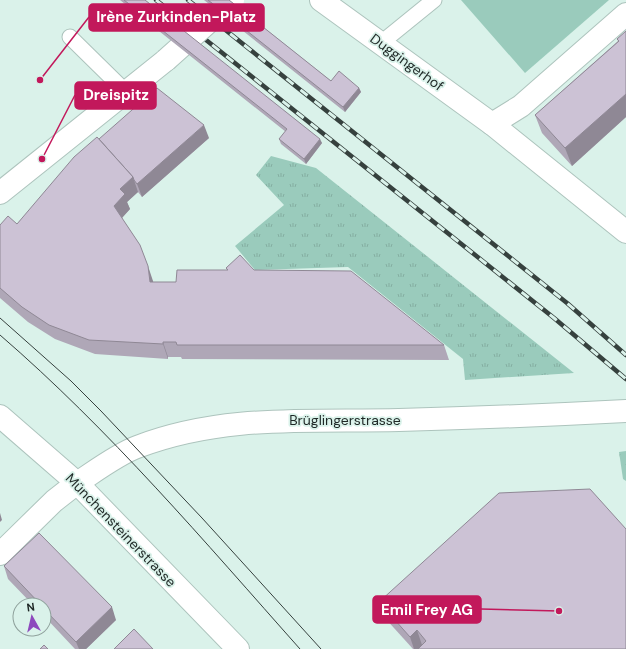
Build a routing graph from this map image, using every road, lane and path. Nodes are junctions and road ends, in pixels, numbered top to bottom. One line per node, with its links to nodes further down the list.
1 (233, 0): 7 (street, bridge)
2 (321, 0): 6 (street, Duggingerhof)
3 (434, 0): 6 (lane)
4 (626, 14): 8 (street)
5 (70, 37): 7 (lane)
6 (381, 43): 8 (street, Duggingerhof)
7 (126, 92): 9 (street)
8 (492, 124): 10 (street, Duggingerhof)
9 (0, 193)
10 (626, 232)
11 (626, 411): 13 (street, Brüglingerstrasse)
12 (0, 416): 13 (street, Münchensteinerstrasse)
13 (77, 483): 14 (street, Brüglingerstrasse); 15 (street, Münchensteinerstrasse)
14 (0, 554)
15 (238, 649)

